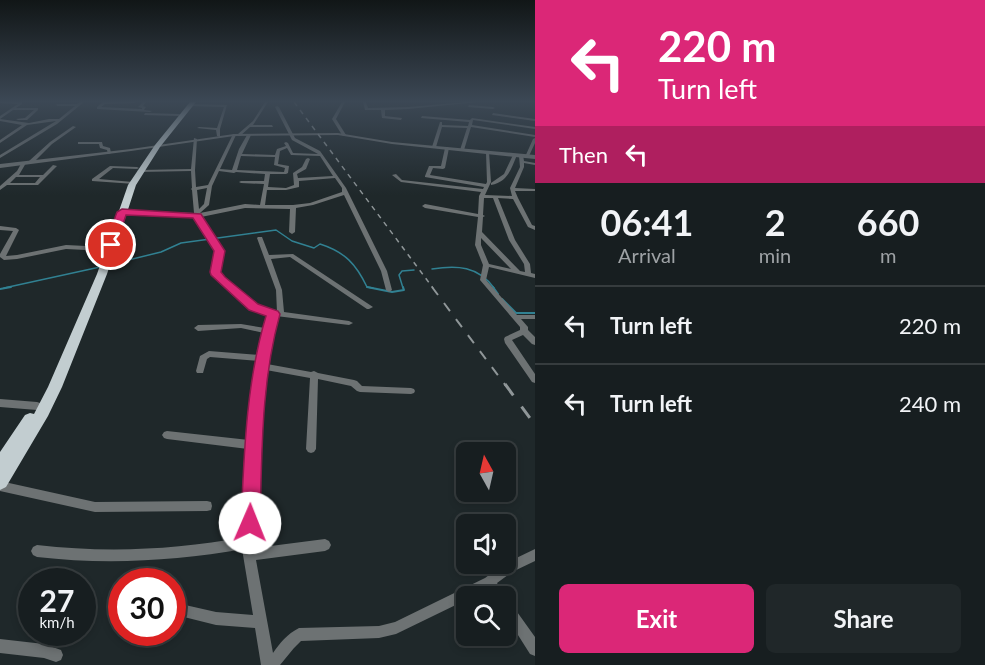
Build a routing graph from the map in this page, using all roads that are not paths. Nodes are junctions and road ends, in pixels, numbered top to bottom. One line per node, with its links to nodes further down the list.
1 (14, 133): 10 (street)
2 (39, 133): 15 (street)
3 (65, 133): 36 (street)
4 (165, 133): 22 (highway)
5 (166, 133): 22 (highway)
6 (240, 133): 11 (street)
7 (438, 133): 24 (street)
8 (467, 133): 26 (street)
9 (513, 133): 17 (street)
10 (12, 135): 15 (street); 19 (street)
11 (237, 135): 12 (street); 16 (street); 45 (street)
12 (249, 135): 13 (street); 29 (street)
13 (291, 135): 14 (street); 20 (street)
14 (344, 135): 24 (street)
15 (34, 136): 33 (street)
16 (219, 136): 18 (street)
17 (535, 138): 32 (street)
18 (195, 139): 22 (street); 44 (street)
19 (0, 142)
20 (299, 142): 23 (street); 30 (street)
21 (79, 143): 27 (street)
22 (154, 147): 27 (street); 43 (highway)
23 (288, 147): 30 (street); 31 (street)
24 (434, 147): 25 (street)
25 (447, 148): 26 (street); 58 (street)
26 (462, 150): 28 (street)
27 (109, 153): 36 (street)
28 (488, 153): 32 (street); 58 (street)
29 (239, 155): 31 (street); 46 (street)
30 (322, 155): 51 (street)
31 (278, 156): 47 (street)
32 (521, 156): 34 (street); 37 (street); 58 (street)
33 (0, 157)
34 (535, 157)
35 (308, 159): 52 (street)
36 (31, 162): 38 (street)
37 (523, 162): 39 (street); 60 (street)
38 (24, 163): 40 (street); 49 (street)
39 (535, 164)
40 (0, 166)
41 (55, 166): 50 (street)
42 (117, 167): 43 (street); 53 (street); 53 (street)
43 (138, 170): 44 (street); 55 (highway)
44 (193, 170): 62 (street)
45 (218, 170): 46 (street); 59 (street)
46 (234, 172): 47 (street)
47 (268, 173): 57 (street)
48 (394, 175): 65 (street)
49 (16, 176): 50 (street); 56 (street)
50 (45, 176): 56 (street)
51 (335, 177): 52 (street); 64 (street)
52 (297, 180): 57 (street)
53 (104, 182): 55 (street)
54 (241, 182): 57 (street)
55 (131, 183): 71 (highway); 79 (highway)
56 (6, 184): 61 (street)
57 (266, 185): 68 (street)
58 (490, 185): 60 (street); 65 (street)
59 (210, 186): 62 (street); 72 (street)
60 (512, 188): 63 (street); 67 (street)
61 (0, 189)
62 (193, 189): 72 (street)
63 (535, 190)
64 (345, 191): 70 (street); 85 (street)
65 (483, 193): 66 (street); 73 (street)
66 (495, 197): 67 (street); 84 (street)
67 (515, 198): 75 (street)
68 (262, 206): 70 (street); 72 (street)
69 (425, 206): 73 (street)
70 (293, 207): 76 (street)
71 (122, 212): 72 (street); 81 (highway)
72 (197, 215): 87 (street)
73 (482, 216): 77 (street)
74 (0, 228): 79 (street)
75 (535, 228)
76 (292, 232)
77 (479, 232): 82 (street); 83 (street)
78 (260, 238): 80 (street)
79 (106, 249): 81 (highway)
80 (267, 257): 86 (street); 87 (street)
81 (101, 268): 101 (highway); 106 (highway)
82 (517, 271): 83 (street); 84 (street)
83 (485, 272): 88 (street)
84 (531, 275)
85 (389, 290)
86 (369, 307)
87 (277, 314): 90 (street); 92 (street)
88 (515, 317): 89 (street); 93 (street)
89 (535, 317)
90 (349, 323)
91 (198, 328): 92 (street)
92 (268, 331): 95 (street)
93 (524, 331): 94 (street); 98 (street)
94 (535, 342)
95 (263, 362): 96 (street); 97 (street); 103 (street)
96 (200, 370)
97 (314, 374): 99 (street); 104 (street)
98 (535, 380)
99 (411, 391)
100 (0, 403): 101 (street)
101 (37, 406): 105 (highway)
102 (167, 435): 103 (street)
103 (253, 445): 109 (street)
104 (311, 449)
105 (0, 466)
106 (0, 484): 107 (street)
107 (207, 506)
108 (325, 544): 109 (street)
109 (250, 548): 110 (street); 116 (street)
110 (37, 551)
111 (535, 555): 112 (street)
112 (489, 582): 113 (street); 120 (street)
113 (492, 586)
114 (186, 612): 116 (street)
115 (516, 621): 118 (street)
116 (260, 622): 120 (street)
117 (0, 646): 119 (street)
118 (535, 649)
119 (56, 655)
120 (270, 665)

